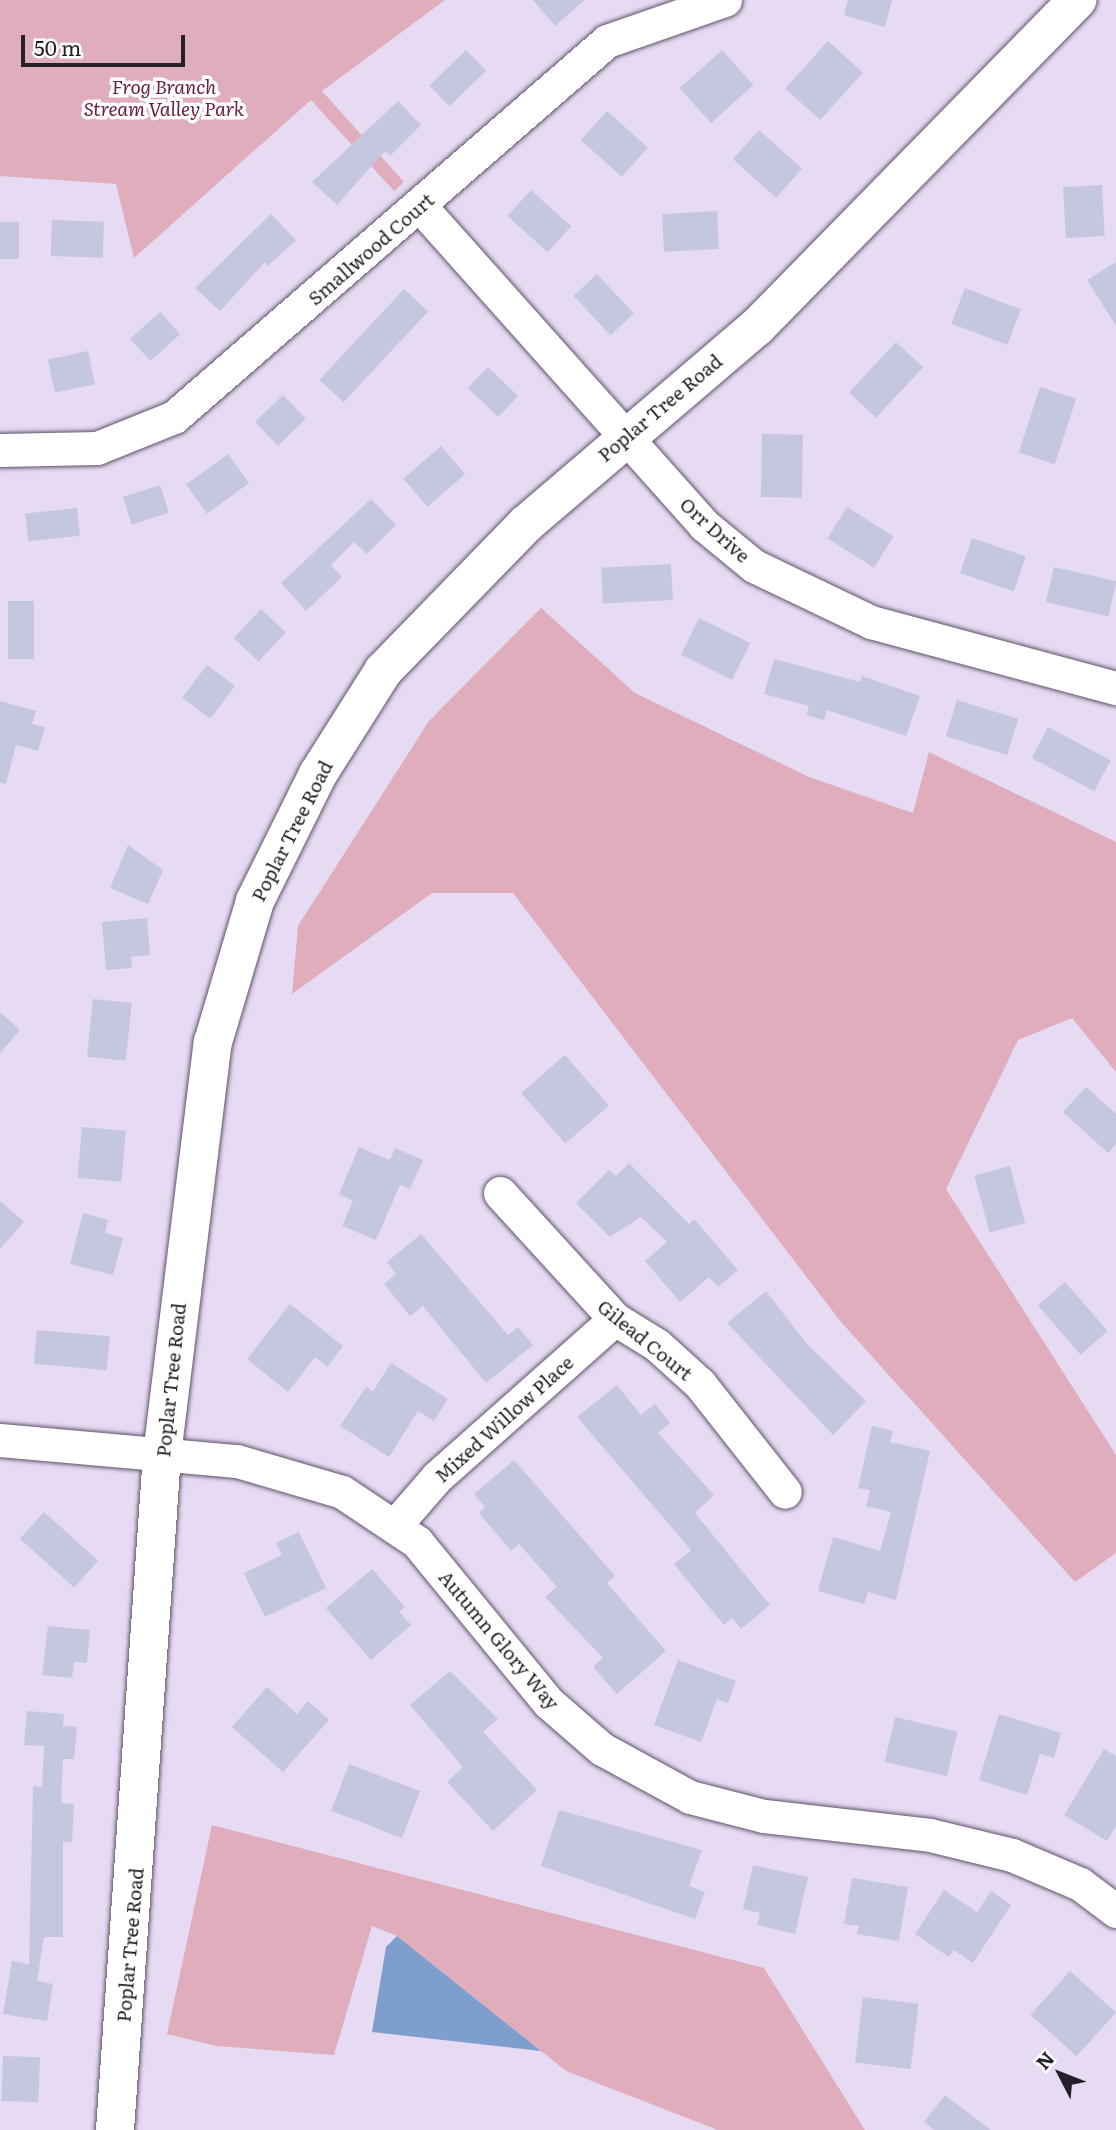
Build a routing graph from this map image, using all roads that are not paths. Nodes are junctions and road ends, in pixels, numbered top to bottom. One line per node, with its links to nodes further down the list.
1 (725, 0): 3 (street, Smallwood Court)
2 (1077, 0): 4 (main road, Poplar Tree Road)
3 (420, 206): 4 (street, Orr Drive); 5 (street, Smallwood Court)
4 (625, 437): 6 (street, Orr Drive); 10 (main road, Poplar Tree Road)
5 (0, 450)
6 (1116, 688)
7 (500, 1193): 8 (street, Gilead Court)
8 (615, 1319): 11 (street, Gilead Court); 12 (street, Mixed Willow Place)
9 (0, 1440): 10 (street, Autumn Glory Way)
10 (162, 1455): 12 (street, Autumn Glory Way); 14 (main road, Poplar Tree Road)
11 (785, 1492)
12 (397, 1523): 13 (street, Autumn Glory Way)
13 (1116, 1911)
14 (115, 2130)

